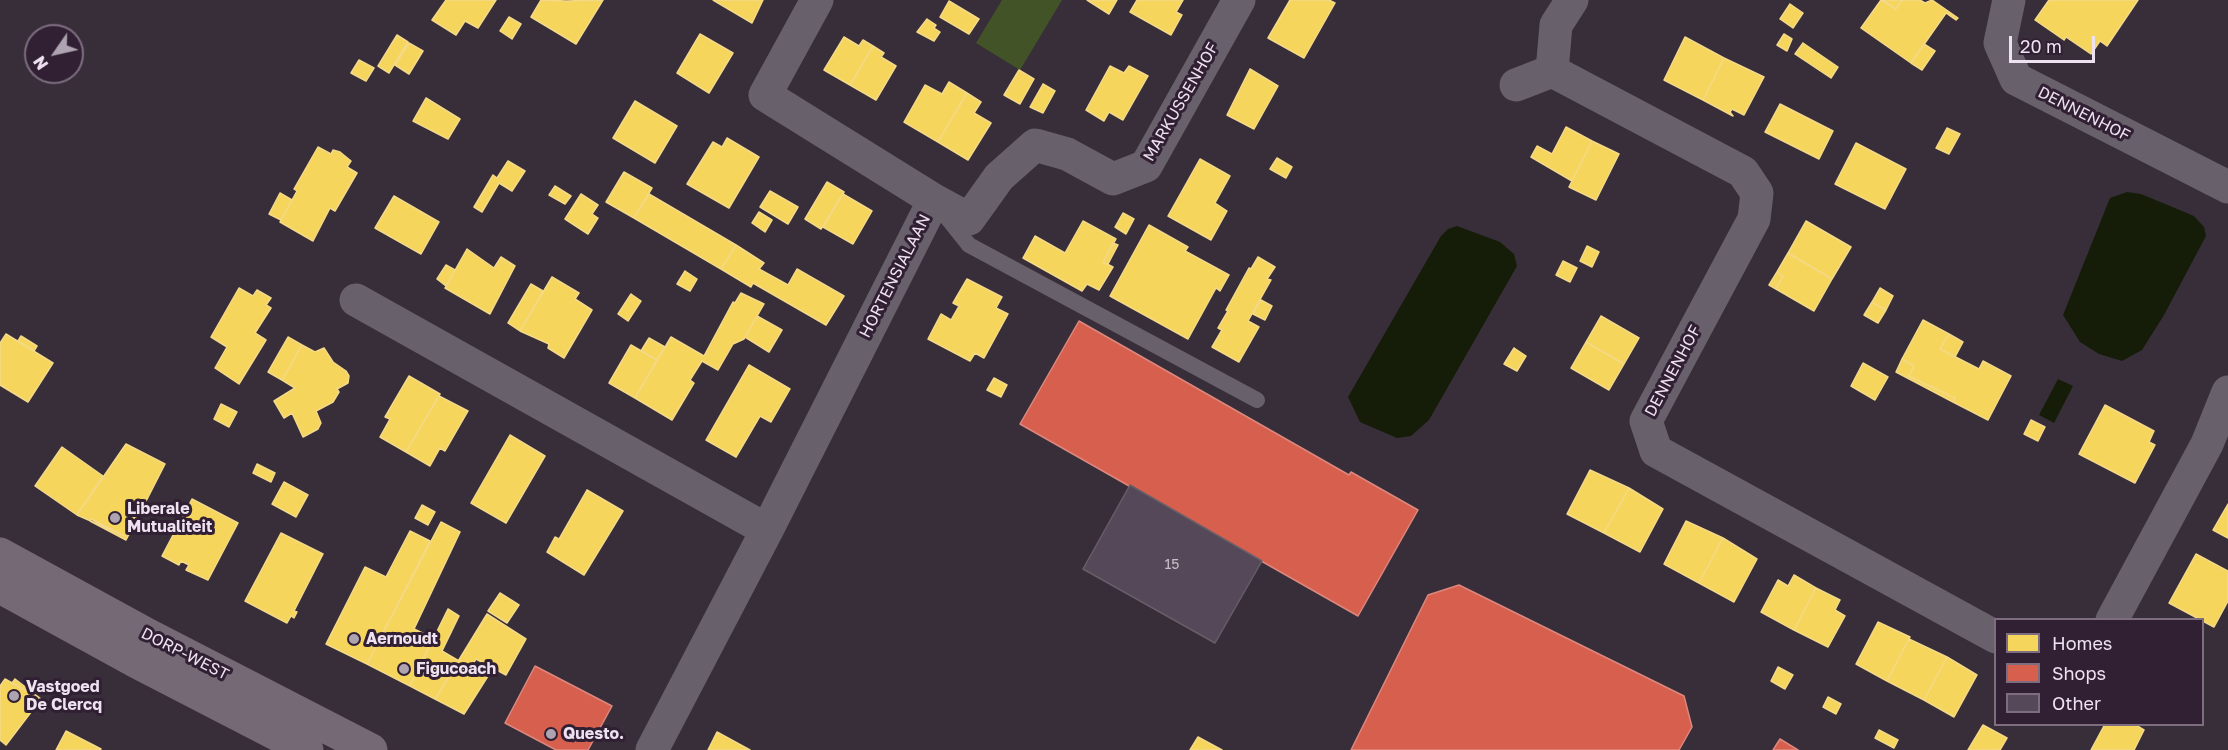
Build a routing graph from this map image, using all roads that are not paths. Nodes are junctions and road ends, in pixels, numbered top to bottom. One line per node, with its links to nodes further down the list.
1 (817, 0): 8 (street, HORTENSIALAAN)
2 (1239, 0): 8 (street, MARKUSSENHOF)
3 (1572, 0): 5 (street)
4 (2009, 0): 7 (street, DENNENHOF)
5 (1552, 71): 6 (street); 16 (street, DENNENHOF)
6 (1516, 85)
7 (2228, 187)
8 (934, 200): 11 (lane); 12 (street, HORTENSIALAAN)
9 (356, 300): 12 (street)
10 (2228, 392): 15 (street)
11 (1257, 400)
12 (767, 530): 19 (street, HORTENSIALAAN)
13 (0, 554): 18 (main road, DORP-WEST)
14 (0, 586): 17 (main road, DORP-WEST)
15 (2113, 618)
16 (1994, 636)
17 (307, 750)
18 (371, 750)
19 (652, 750)

